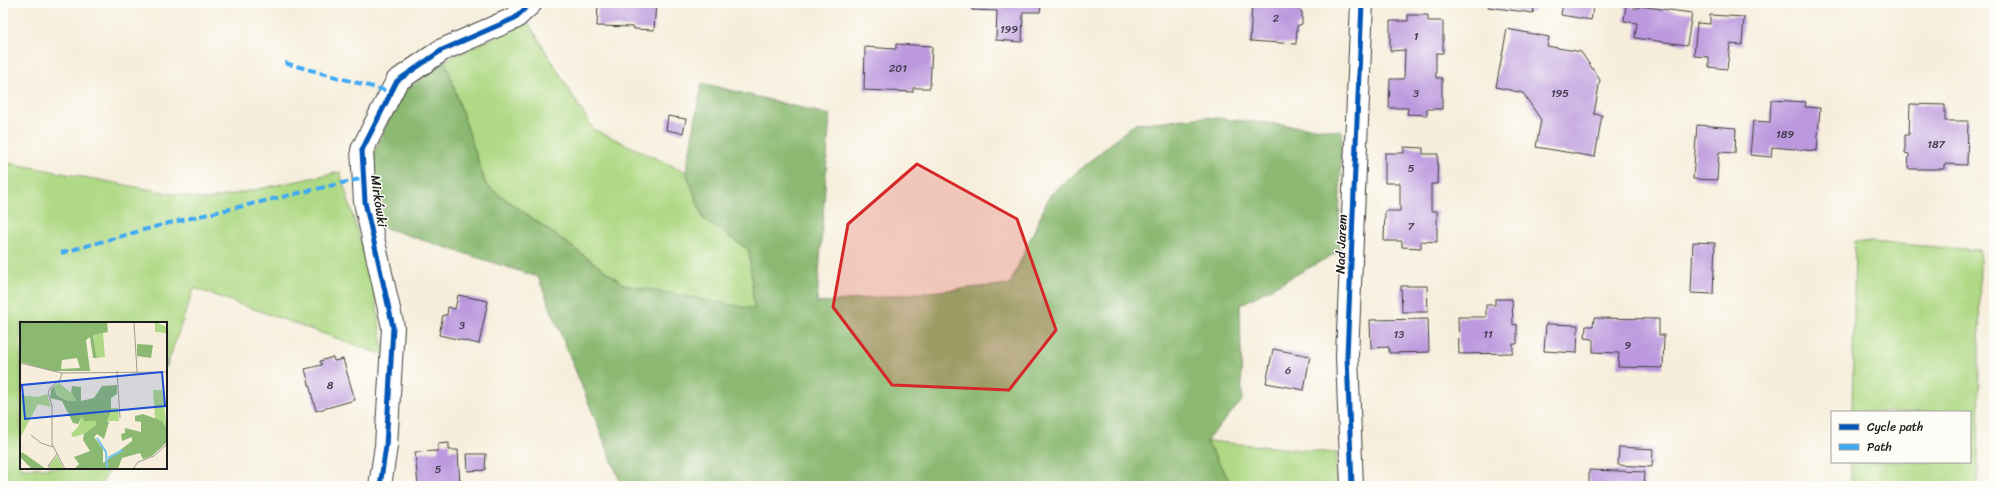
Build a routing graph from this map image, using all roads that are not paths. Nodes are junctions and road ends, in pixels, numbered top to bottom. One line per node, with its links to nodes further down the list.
1 (530, 3): 3 (street, Mirkówki)
2 (1362, 3): 4 (street, Nad Jarem)
3 (380, 486)
4 (1352, 486)

